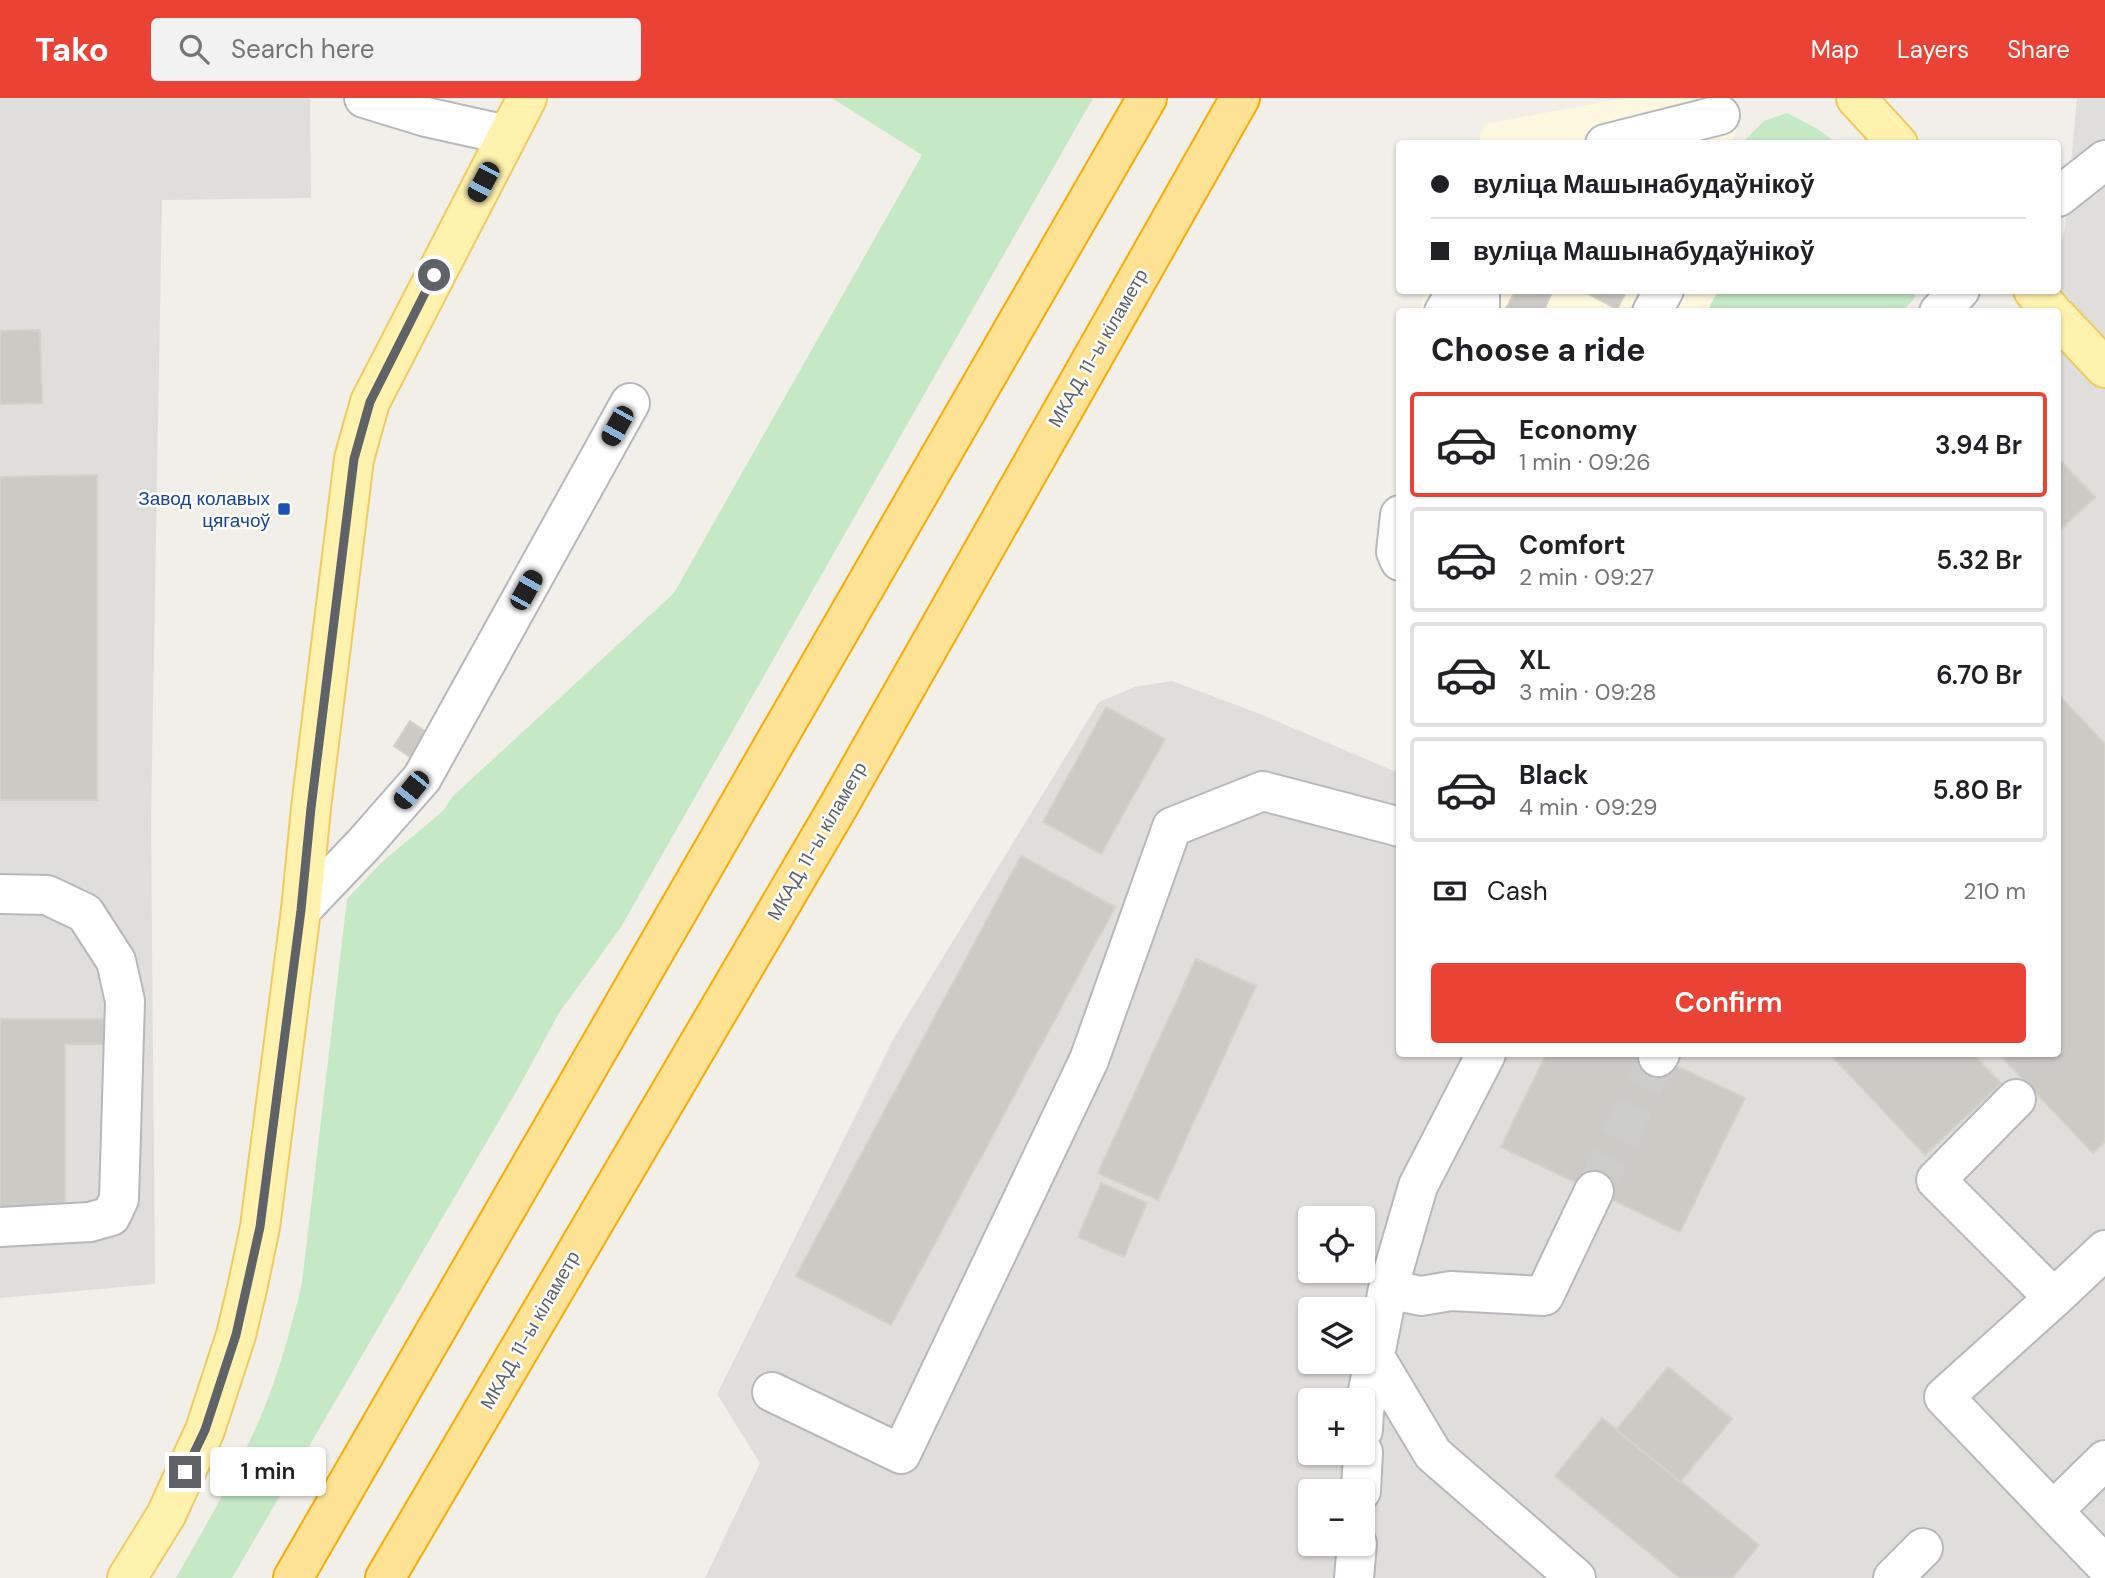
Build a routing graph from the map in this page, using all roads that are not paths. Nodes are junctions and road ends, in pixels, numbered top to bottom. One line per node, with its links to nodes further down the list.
1 (364, 98): 7 (lane)
2 (527, 98): 7 (main road)
3 (1147, 98): 37 (highway)
4 (1240, 98): 38 (highway, МКАД, 11-ы кіламетр)
5 (1856, 98): 9 (main road)
6 (1724, 119): 8 (lane)
7 (507, 135): 21 (main road)
8 (1624, 140)
9 (1894, 140)
10 (2105, 160): 11 (lane)
11 (2061, 195)
12 (1956, 294): 14 (lane)
13 (2036, 294): 15 (main road)
14 (1943, 308)
15 (2049, 308)
16 (2061, 321): 17 (main road)
17 (2105, 368)
18 (630, 403): 21 (lane)
19 (1396, 826): 30 (lane)
20 (0, 894): 25 (lane)
21 (301, 910): 36 (main road)
22 (1484, 1057): 27 (lane)
23 (2016, 1099): 28 (lane)
24 (1594, 1191): 27 (lane)
25 (0, 1227)
26 (2105, 1250): 28 (lane)
27 (1388, 1290): 29 (lane)
28 (2054, 1298): 32 (lane)
29 (1375, 1357): 40 (lane)
30 (772, 1392)
31 (2105, 1460): 32 (lane)
32 (2053, 1511): 35 (lane)
33 (1923, 1548): 41 (lane)
34 (1356, 1556): 39 (lane)
35 (2105, 1565)
36 (127, 1578)
37 (293, 1578)
38 (384, 1578)
39 (1354, 1578)
40 (1576, 1578)
41 (1893, 1578)

